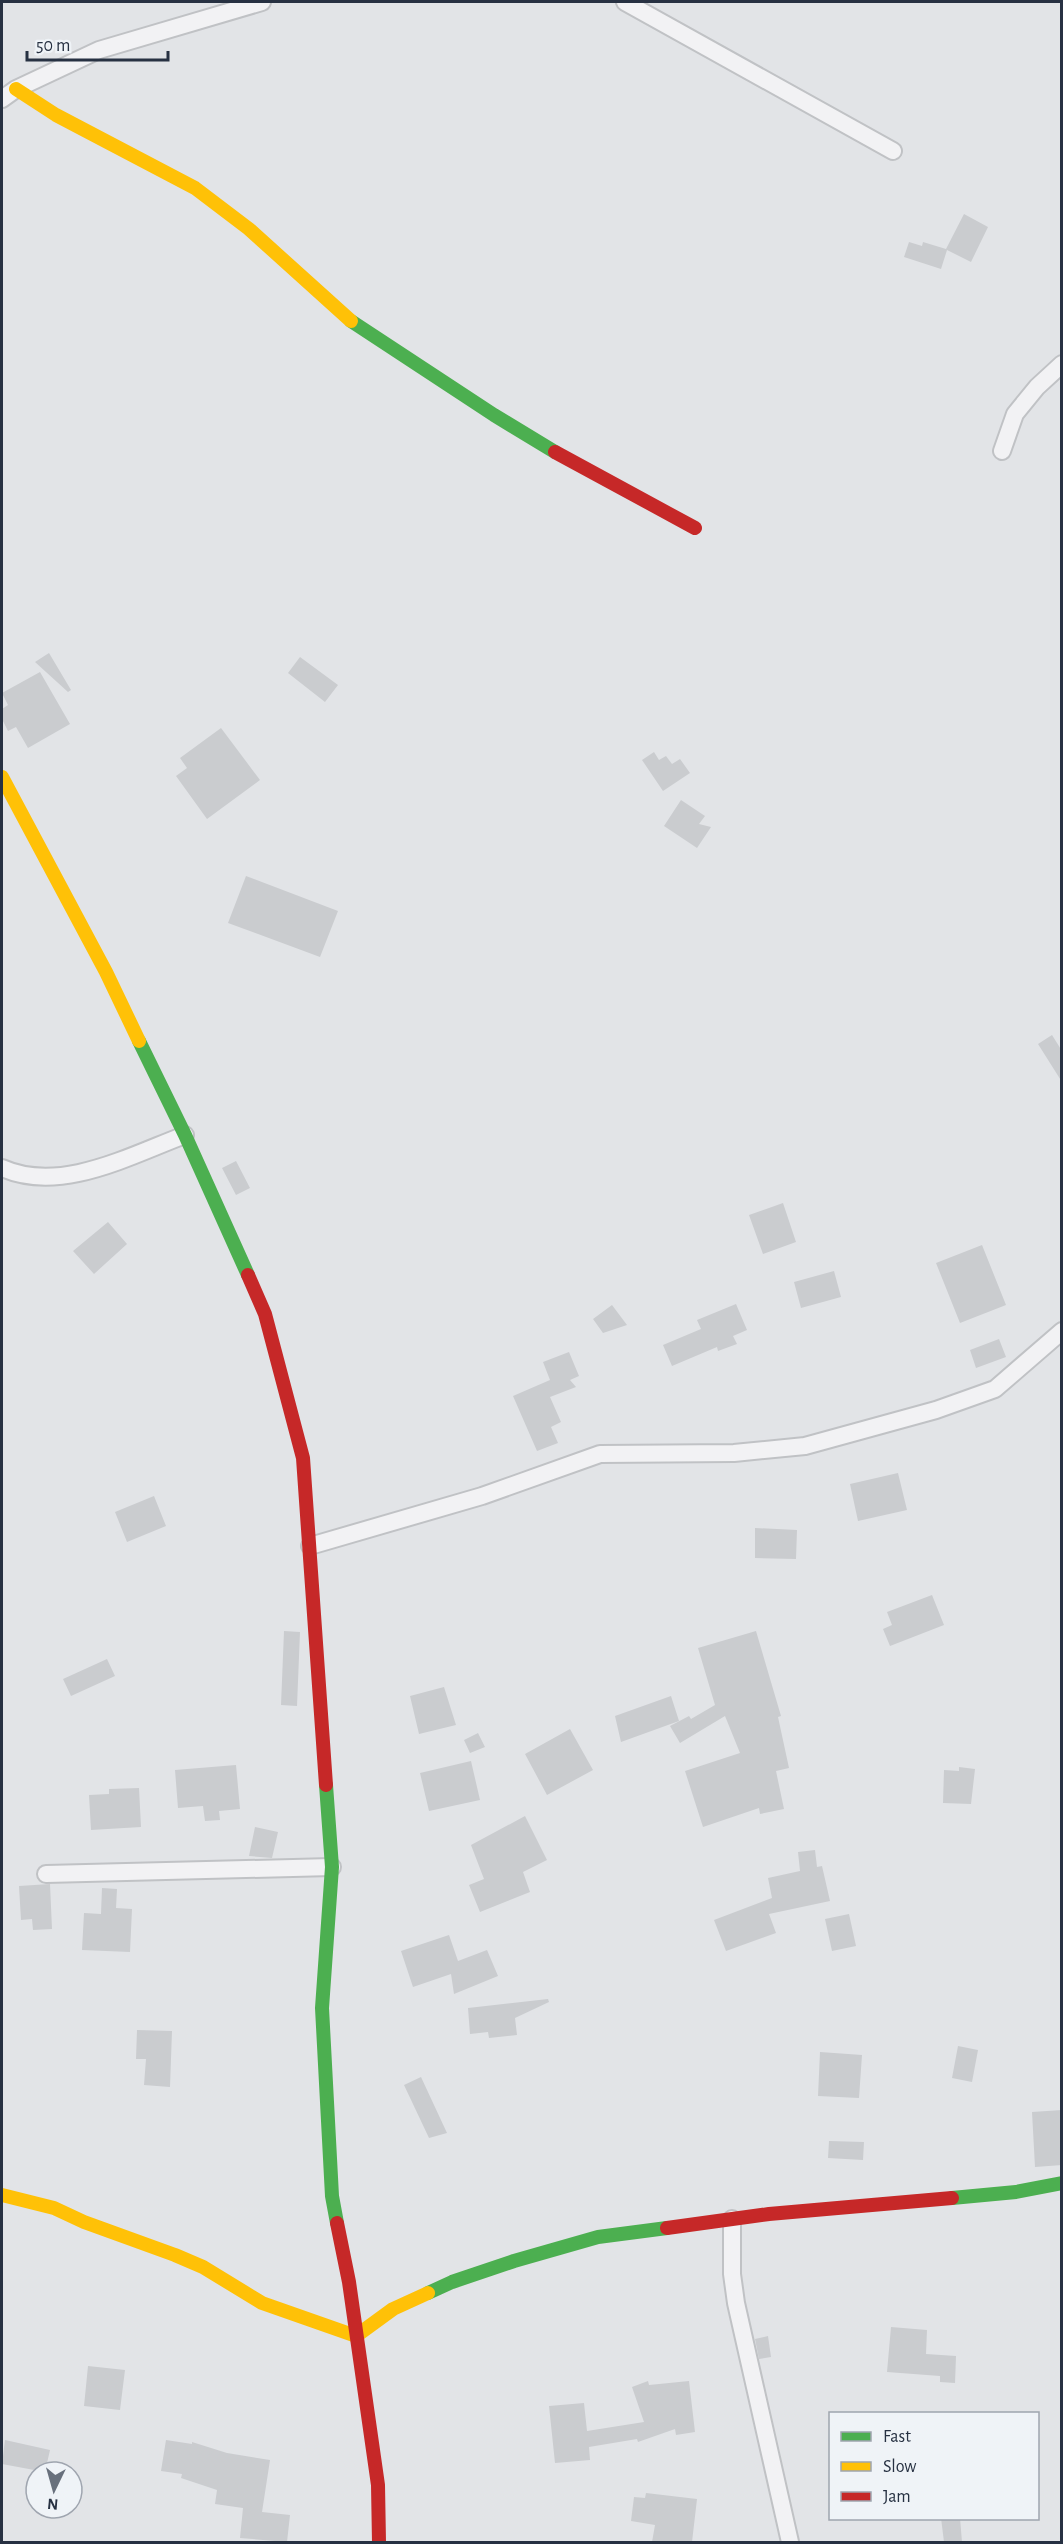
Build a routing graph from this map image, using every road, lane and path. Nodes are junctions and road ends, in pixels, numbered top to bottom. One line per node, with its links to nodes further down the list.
1 (262, 2): 3 (street)
2 (625, 2): 5 (street)
3 (16, 90): 4 (street); 8 (street)
4 (2, 99)
5 (893, 151)
6 (1062, 364): 7 (street)
7 (1002, 451)
8 (695, 528)
9 (2, 777): 10 (street)
10 (185, 1136): 11 (street); 13 (street)
11 (2, 1168)
12 (1062, 1331): 13 (street)
13 (310, 1546): 14 (street)
14 (332, 1867): 15 (street); 19 (street)
15 (46, 1874)
16 (1062, 2183): 18 (street)
17 (2, 2195): 19 (street)
18 (732, 2219): 19 (street); 21 (street)
19 (356, 2336): 20 (street)
20 (379, 2542)
21 (790, 2542)

